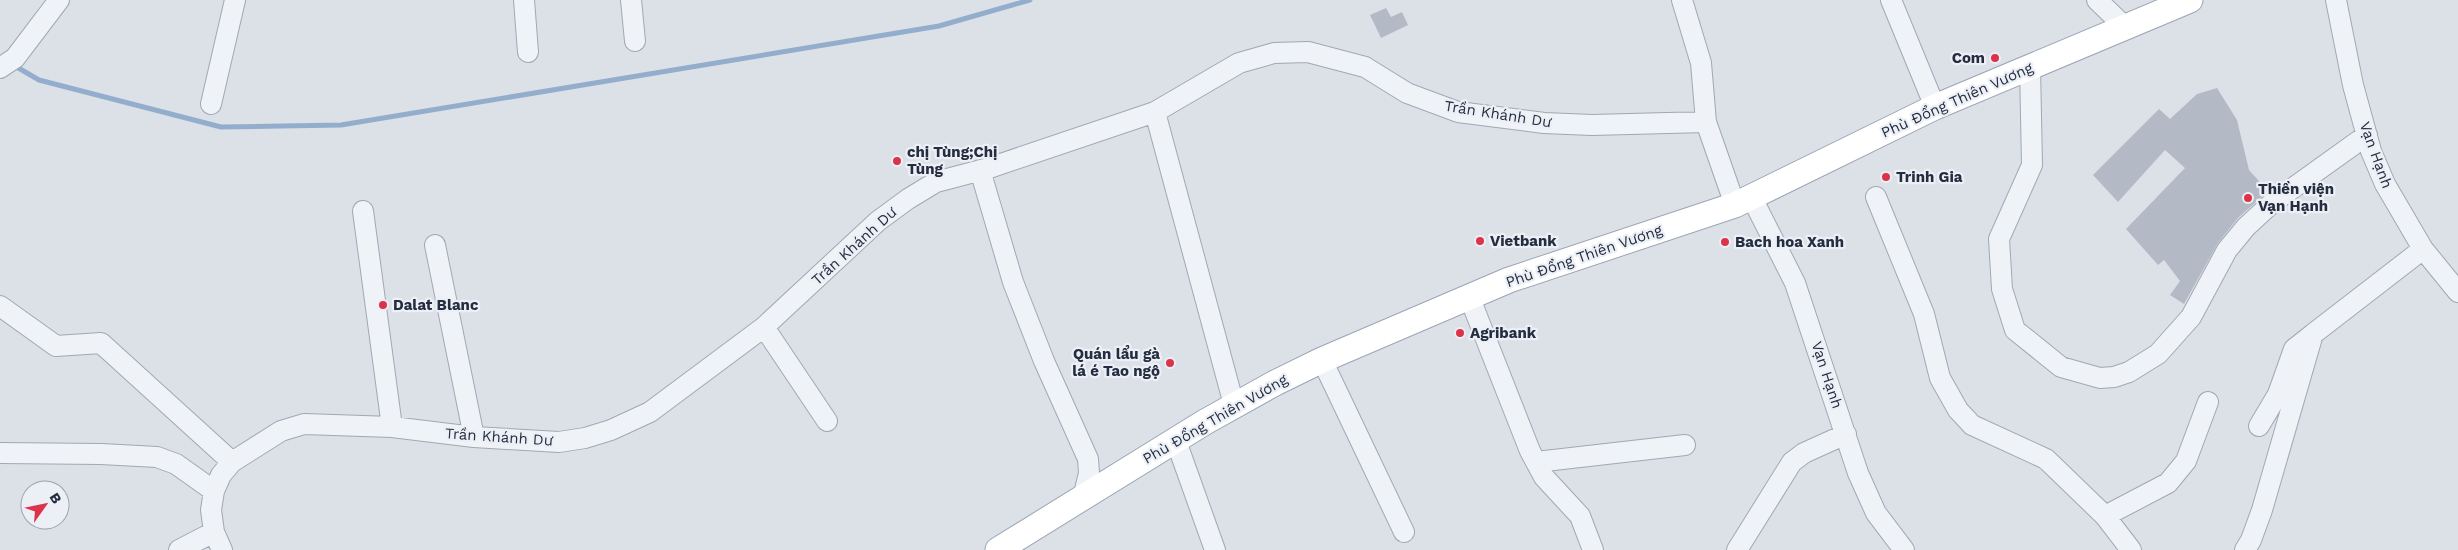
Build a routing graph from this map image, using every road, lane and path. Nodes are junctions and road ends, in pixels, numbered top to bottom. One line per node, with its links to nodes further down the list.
1 (59, 0): 13 (street)
2 (236, 0): 15 (street)
3 (524, 0): 12 (street)
4 (630, 0): 11 (street)
5 (1682, 0): 18 (street)
6 (1891, 0): 16 (street)
7 (2097, 0): 10 (street)
8 (2190, 0): 10 (main road, Phù Đổng Thiên Vương)
9 (2336, 0): 19 (street, Vạn Hạnh)
10 (2124, 26): 14 (main road, Phù Đổng Thiên Vương)
11 (635, 41)
12 (528, 52)
13 (5, 58)
14 (2030, 67): 16 (main road, Phù Đổng Thiên Vương); 19 (street)
15 (211, 104)
16 (1935, 108): 22 (main road, Phù Đổng Thiên Vương)
17 (1155, 112): 18 (street, Trần Khánh Dư); 20 (street, Trần Khánh Dư); 33 (street)
18 (1706, 122): 22 (street)
19 (2367, 135): 25 (street, Vạn Hạnh)
20 (980, 170): 29 (street, Trần Khánh Dư); 45 (street)
21 (1876, 198): 46 (street)
22 (1744, 202): 27 (main road, Phù Đổng Thiên Vương); 37 (street, Vạn Hạnh)
23 (363, 211): 36 (street)
24 (435, 245): 38 (street)
25 (2423, 249): 26 (street, Vạn Hạnh); 30 (street)
26 (2458, 292)
27 (1469, 296): 31 (main road, Phù Đổng Thiên Vương); 43 (street)
28 (0, 306): 42 (street)
29 (764, 327): 34 (street); 38 (street, Trần Khánh Dư)
30 (2313, 334): 35 (street); 56 (street)
31 (1322, 360): 33 (main road, Phù Đổng Thiên Vương); 47 (street)
32 (2208, 402): 46 (street)
33 (1234, 405): 39 (main road, Phù Đổng Thiên Vương)
34 (827, 421)
35 (2259, 426)
36 (392, 427): 38 (street, Trần Khánh Dư); 42 (street, Trần Khánh Dư)
37 (1846, 434): 53 (street); 54 (street, Vạn Hạnh)
38 (474, 436)
39 (1176, 440): 45 (main road, Phù Đổng Thiên Vương); 51 (street)
40 (1685, 445): 43 (street)
41 (0, 453): 44 (street)
42 (232, 462): 44 (street, Trần Khánh Dư)
43 (1536, 462): 52 (street)
44 (214, 492): 48 (street, Trần Khánh Dư)
45 (1083, 498): 50 (main road, Phù Đổng Thiên Vương)
46 (2104, 516): 55 (street)
47 (1404, 532)
48 (218, 541): 49 (street)
49 (179, 550)
50 (998, 550)
51 (1215, 550)
52 (1593, 550)
53 (1736, 550)
54 (1904, 550)
55 (2131, 550)
56 (2245, 550)

